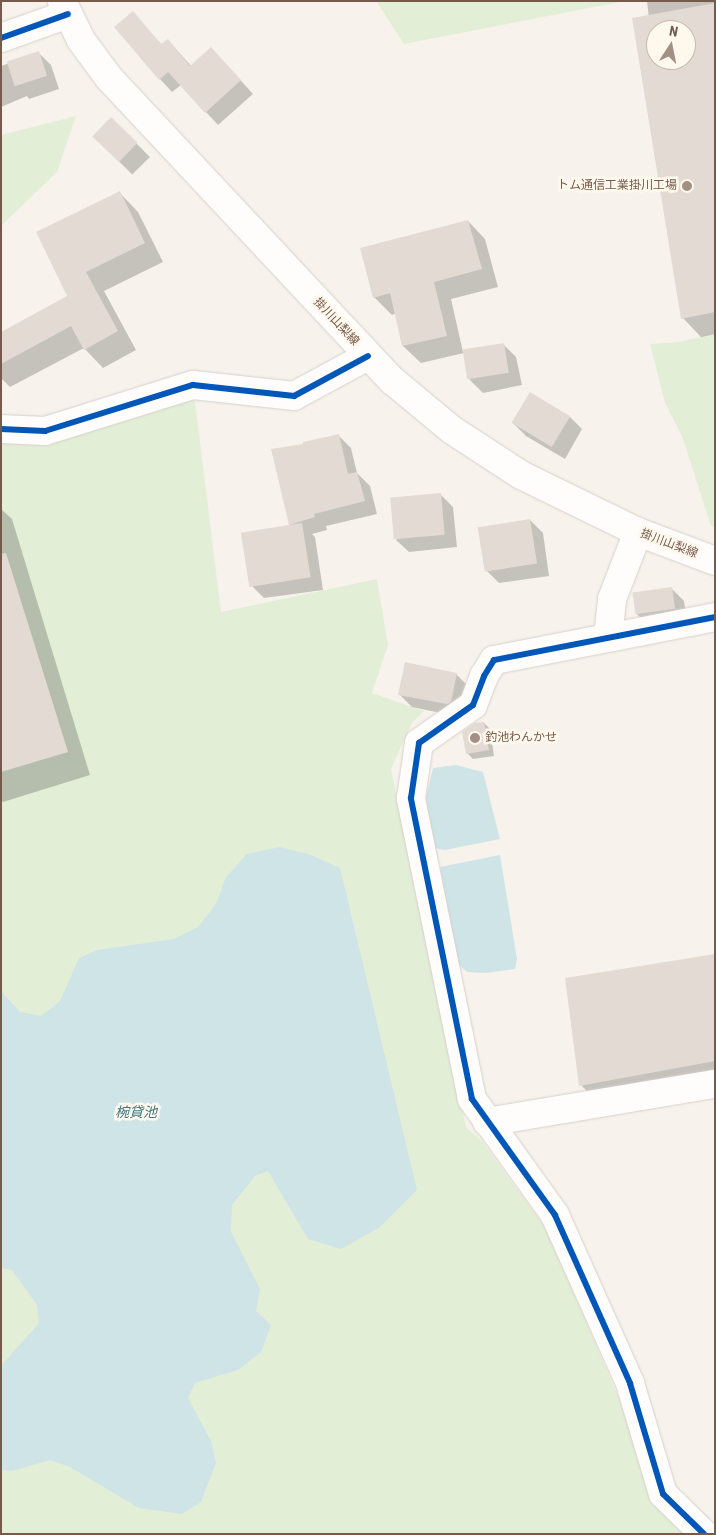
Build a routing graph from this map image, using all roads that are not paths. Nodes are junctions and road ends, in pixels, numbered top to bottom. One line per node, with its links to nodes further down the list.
1 (65, 8): 2 (street); 3 (street, 掛川山梨線)
2 (1, 38)
3 (368, 356): 4 (street); 5 (street, 掛川山梨線)
4 (1, 429)
5 (638, 532): 6 (street, 掛川山梨線); 8 (street)
6 (715, 562)
7 (715, 617): 8 (street)
8 (608, 638): 10 (street)
9 (715, 1084): 10 (street)
10 (487, 1122): 12 (street)
11 (715, 1533): 12 (street)
12 (706, 1534)

